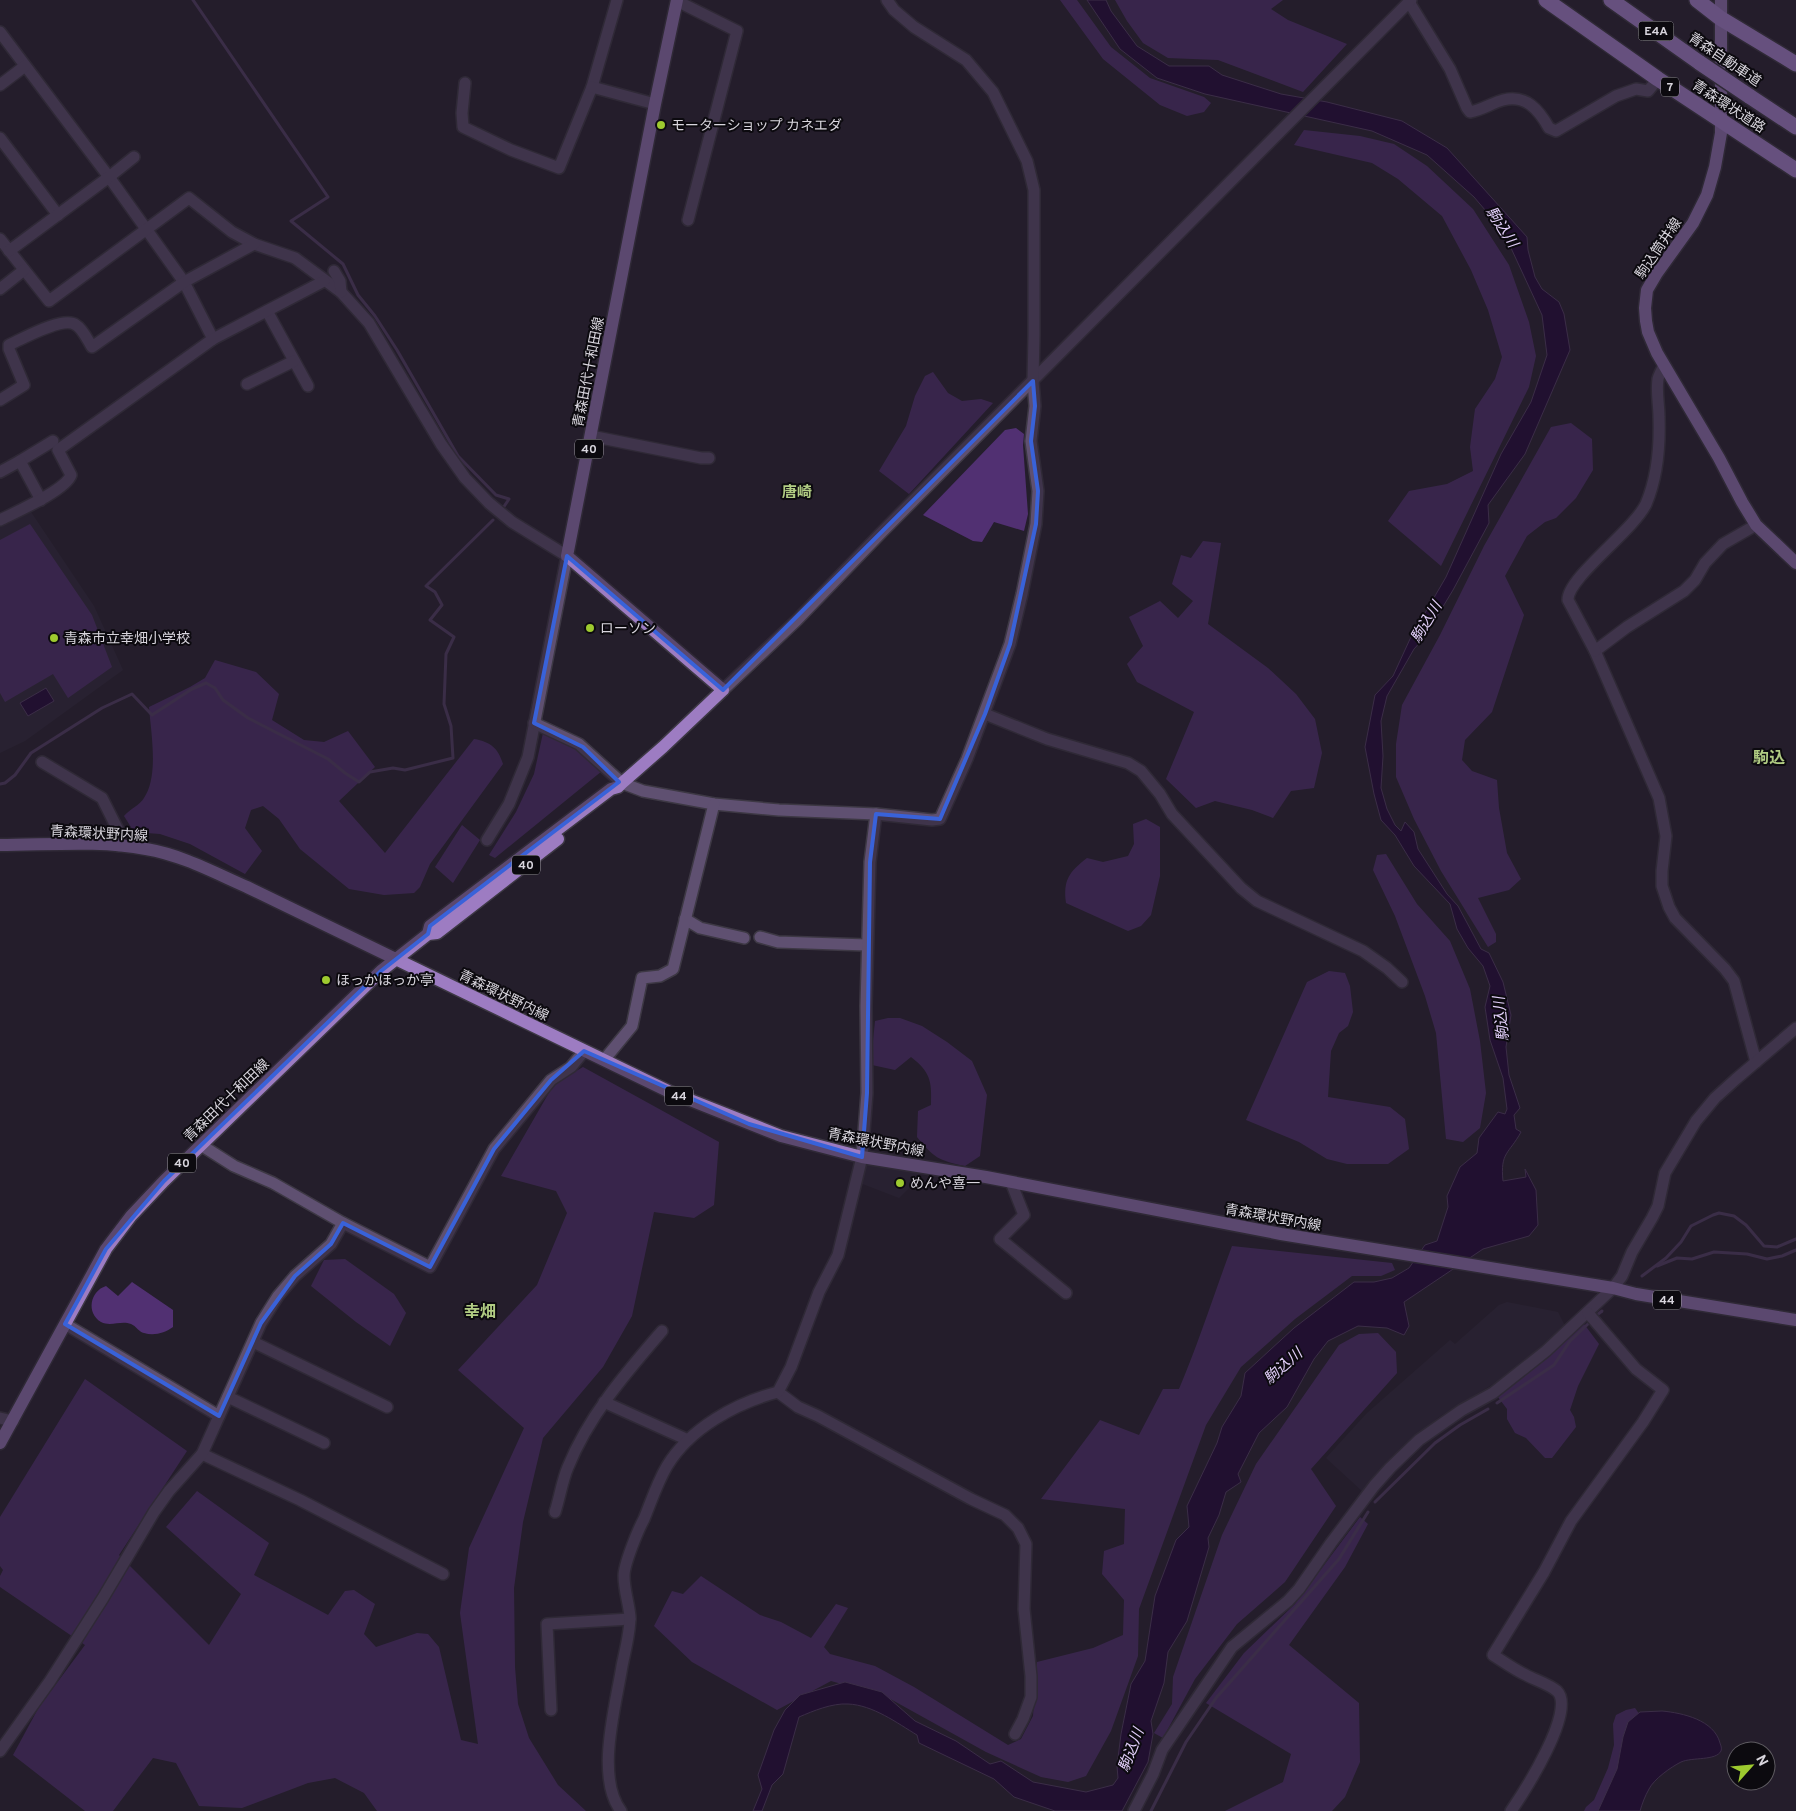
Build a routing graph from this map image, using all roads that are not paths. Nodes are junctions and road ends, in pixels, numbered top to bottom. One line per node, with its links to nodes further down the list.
1 (617, 0): 16 (street)
2 (887, 0): 40 (street)
3 (1546, 0): 13 (highway, 青森環状道路 / 7)
4 (1611, 0): 19 (highway, 青森自動車道 / E4A, bridge)
5 (1697, 0): 9 (highway)
6 (1721, 0): 9 (main road, 駒込筒井線)
7 (677, 1): 17 (main road, 青森田代十和田線 / 40); 25 (street)
8 (1410, 1): 13 (street); 40 (street)
9 (1720, 18): 11 (highway); 18 (main road, 駒込筒井線)
10 (0, 32): 12 (street)
11 (1796, 64)
12 (25, 66): 15 (street); 23 (street)
13 (1658, 79): 18 (highway, 青森環状道路 / 7)
14 (465, 83): 16 (street)
15 (0, 86)
16 (592, 87): 17 (street)
17 (655, 104): 44 (main road, 青森田代十和田線 / 40)
18 (1722, 121): 22 (highway, 青森環状道路 / 7); 39 (main road, 駒込筒井線)
19 (1796, 127)
20 (0, 138): 24 (street)
21 (134, 157): 23 (street)
22 (1796, 170)
23 (109, 177): 24 (street); 26 (street)
24 (58, 215): 29 (street)
25 (688, 220)
26 (147, 229): 28 (street); 30 (street); 32 (street)
27 (0, 239): 29 (street)
28 (254, 244): 32 (street); 33 (street)
29 (9, 251): 30 (street)
30 (24, 270): 34 (street)
31 (334, 272): 35 (street)
32 (184, 282): 37 (street); 43 (street)
33 (326, 282): 35 (street); 36 (street)
34 (0, 289)
35 (341, 292): 52 (street)
36 (267, 311): 37 (street); 38 (street)
37 (213, 339): 49 (street)
38 (294, 361): 41 (street); 42 (street)
39 (1664, 365): 51 (main road, 駒込筒井線); 54 (street)
40 (1033, 382): 55 (street); 56 (street)
41 (248, 384)
42 (308, 386)
43 (0, 400)
44 (591, 436): 46 (street); 52 (main road, 青森田代十和田線 / 40)
45 (53, 441): 47 (street)
46 (709, 458)
47 (20, 461): 48 (street); 49 (street)
48 (0, 472)
49 (40, 500): 50 (street)
50 (0, 520)
51 (1756, 525): 53 (main road, 駒込筒井線); 54 (street)
52 (567, 556): 55 (main road); 57 (street)
53 (1796, 563)
54 (1594, 651): 74 (street)
55 (722, 690): 59 (main road, 青森田代十和田線 / 40)
56 (985, 714): 61 (street); 70 (street)
57 (534, 723): 59 (street); 62 (street)
58 (42, 762): 64 (street)
59 (620, 785): 60 (street); 69 (main road, 青森田代十和田線 / 40)
60 (714, 804): 61 (street); 65 (street)
61 (876, 814): 68 (street)
62 (487, 840)
63 (0, 845): 64 (main road, 青森環状野内線 / 44)
64 (118, 846): 69 (main road, 青森環状野内線 / 44)
65 (685, 919): 67 (street); 73 (street)
66 (760, 937): 68 (street)
67 (744, 938)
68 (868, 945): 76 (street)
69 (395, 960): 72 (main road, 青森環状野内線 / 44); 75 (main road, 青森田代十和田線 / 40)
70 (1402, 982)
71 (1796, 1028): 74 (street)
72 (584, 1051): 73 (main road, 青森環状野内線 / 44); 78 (street)
73 (604, 1060): 76 (main road, 青森環状野内線 / 44)
74 (1756, 1062): 79 (street)
75 (201, 1145): 78 (street); 83 (main road, 青森田代十和田線 / 40)
76 (862, 1157): 77 (main road, 青森環状野内線 / 44); 86 (street)
77 (1011, 1182): 79 (main road, 青森環状野内線 / 44); 80 (street)
78 (343, 1223): 85 (street)
79 (1613, 1288): 81 (street); 82 (main road, 青森環状野内線 / 44)
80 (1066, 1293)
81 (1588, 1313): 104 (street); 105 (street)
82 (1796, 1320)
83 (65, 1324): 90 (street); 92 (main road, 青森田代十和田線 / 40)
84 (662, 1330): 88 (street)
85 (253, 1342): 87 (street); 89 (street)
86 (778, 1392): 93 (street); 101 (street)
87 (228, 1397): 90 (street); 95 (street)
88 (604, 1402): 93 (street); 97 (street)
89 (387, 1408)
90 (219, 1416): 96 (street)
91 (0, 1418): 92 (street)
92 (13, 1421): 94 (main road, 青森田代十和田線 / 40)
93 (688, 1440): 99 (street)
94 (0, 1443)
95 (324, 1443)
96 (202, 1454): 98 (street); 102 (street)
97 (556, 1512)
98 (443, 1574)
99 (630, 1619): 100 (street); 103 (street)
100 (551, 1710)
101 (1014, 1734)
102 (0, 1751)
103 (621, 1811)
104 (1134, 1811)
105 (1511, 1811)

